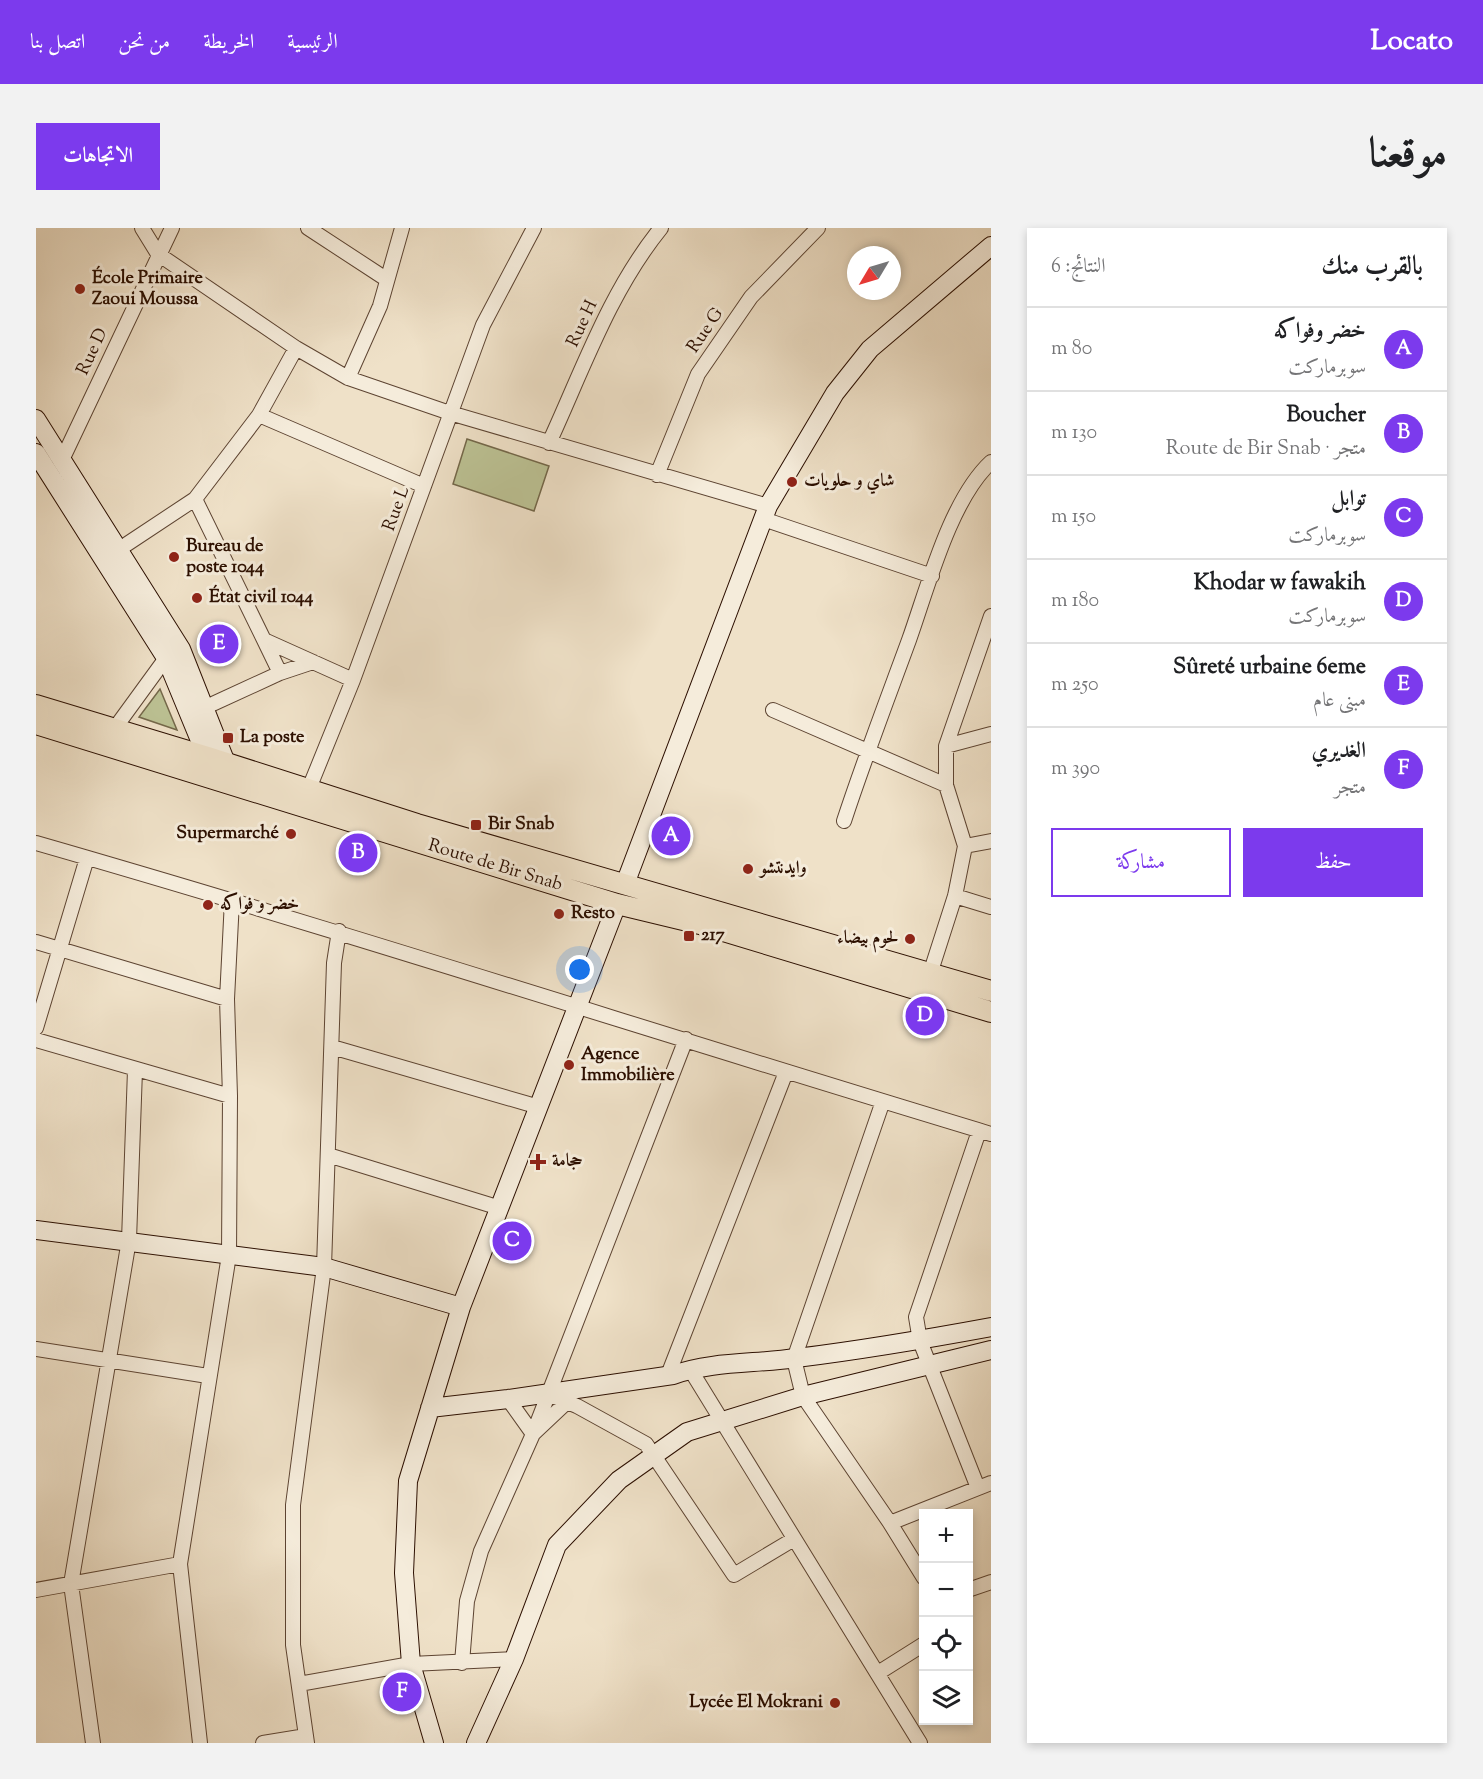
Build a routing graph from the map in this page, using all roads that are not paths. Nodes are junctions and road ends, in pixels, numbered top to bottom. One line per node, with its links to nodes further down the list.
1 (142, 228): 9 (street)
2 (172, 228): 9 (street, Rue D)
3 (308, 228): 10 (street)
4 (402, 228): 10 (street)
5 (534, 228): 13 (street, Rue L)
6 (662, 228): 16 (street, Rue H)
7 (818, 228): 20 (street, Rue G)
8 (991, 246): 23 (main road)
9 (158, 254): 11 (street); 19 (street, Rue D)
10 (386, 279): 12 (street)
11 (296, 348): 12 (street); 14 (street)
12 (348, 378): 13 (street)
13 (450, 413): 16 (street); 21 (street, Rue L)
14 (259, 415): 21 (street); 22 (street)
15 (36, 418): 19 (main road)
16 (549, 443): 20 (street)
17 (36, 453): 19 (main road)
18 (991, 462): 25 (street)
19 (55, 465): 24 (main road); 26 (main road)
20 (657, 475): 23 (street)
21 (424, 486): 33 (street, Rue L)
22 (195, 499): 24 (street); 29 (street)
23 (765, 512): 25 (street); 51 (main road)
24 (118, 550): 26 (main road)
25 (932, 576): 40 (street)
26 (128, 582): 30 (main road); 34 (main road)
27 (991, 616): 28 (street)
28 (987, 635): 39 (street)
29 (264, 640): 31 (street); 32 (street)
30 (166, 658): 38 (street); 41 (main road)
31 (313, 662): 32 (street); 33 (street)
32 (280, 673): 34 (street)
33 (353, 680): 45 (street, Rue L)
34 (206, 707): 42 (main road)
35 (773, 710): 40 (street)
36 (38, 715): 38 (main road, Route de Bir Snab)
37 (991, 734): 39 (street)
38 (112, 737): 41 (main road, Route de Bir Snab); 43 (main road, Route de Bir Snab)
39 (946, 746): 44 (street)
40 (867, 750): 44 (street); 46 (street)
41 (208, 757): 42 (main road, Route de Bir Snab); 43 (main road)
42 (228, 764): 43 (main road); 45 (main road, Route de Bir Snab)
43 (223, 782): 45 (main road, Route de Bir Snab)
44 (946, 785): 49 (street)
45 (305, 798): 51 (main road, Route de Bir Snab); 54 (main road, Route de Bir Snab)
46 (844, 821)
47 (991, 841): 49 (street)
48 (36, 843): 50 (street)
49 (965, 846): 52 (street)
50 (87, 858): 53 (street); 58 (street)
51 (626, 884): 54 (main road); 54 (main road); 59 (main road, Route de Bir Snab)
52 (955, 896): 55 (street); 59 (street)
53 (232, 900): 56 (street); 61 (street)
54 (619, 904): 62 (main road); 63 (main road, Route de Bir Snab)
55 (991, 907)
56 (339, 931): 62 (street); 67 (street)
57 (36, 942): 58 (street)
58 (58, 949): 61 (street); 64 (street)
59 (930, 974): 60 (main road, Route de Bir Snab)
60 (991, 991)
61 (226, 999): 70 (street)
62 (577, 1007): 65 (street); 72 (main road)
63 (991, 1012)
64 (36, 1028)
65 (686, 1039): 69 (street); 91 (street)
66 (36, 1040): 68 (street)
67 (332, 1047): 72 (street); 74 (street)
68 (135, 1070): 70 (street); 77 (street)
69 (786, 1072): 71 (street); 89 (street)
70 (230, 1096): 78 (street)
71 (883, 1101): 73 (street); 85 (street)
72 (539, 1107): 75 (main road)
73 (985, 1132): 82 (street)
74 (328, 1155): 75 (street); 79 (street)
75 (500, 1208): 80 (main road)
76 (36, 1230): 77 (main road)
77 (129, 1240): 78 (main road); 86 (street)
78 (229, 1255): 79 (main road); 90 (street)
79 (324, 1267): 80 (main road); 113 (street)
80 (460, 1307): 95 (main road)
81 (991, 1327): 82 (main road)
82 (920, 1341): 85 (main road); 87 (street)
83 (36, 1349): 86 (street)
84 (991, 1350): 87 (main road)
85 (794, 1359): 88 (main road); 92 (street)
86 (110, 1360): 90 (street); 105 (street)
87 (930, 1364): 92 (main road); 99 (street)
88 (690, 1369): 89 (main road); 96 (street)
89 (668, 1375): 91 (main road)
90 (208, 1376): 102 (street)
91 (548, 1394): 93 (main road); 94 (street); 97 (street)
92 (803, 1396): 96 (main road); 100 (street)
93 (508, 1399): 95 (main road); 97 (street)
94 (567, 1402): 97 (street); 98 (street)
95 (430, 1408): 111 (main road)
96 (720, 1421): 98 (main road); 101 (street)
97 (533, 1434): 110 (street)
98 (655, 1454): 101 (street); 109 (main road)
99 (985, 1486): 100 (street)
100 (890, 1523): 103 (street)
101 (794, 1539): 112 (street)
102 (180, 1564): 105 (street); 117 (street)
103 (919, 1570)
104 (990, 1583): 106 (street)
105 (71, 1584): 107 (street); 116 (street)
106 (973, 1589)
107 (36, 1590)
108 (919, 1647): 112 (street)
109 (514, 1659): 110 (street); 119 (main road)
110 (462, 1663): 111 (street)
111 (411, 1664): 113 (street); 115 (main road)
112 (878, 1673): 120 (street)
113 (299, 1684): 114 (street)
114 (306, 1739): 118 (street)
115 (432, 1742)
116 (93, 1743)
117 (200, 1743)
118 (262, 1743)
119 (476, 1743)
120 (920, 1743)

